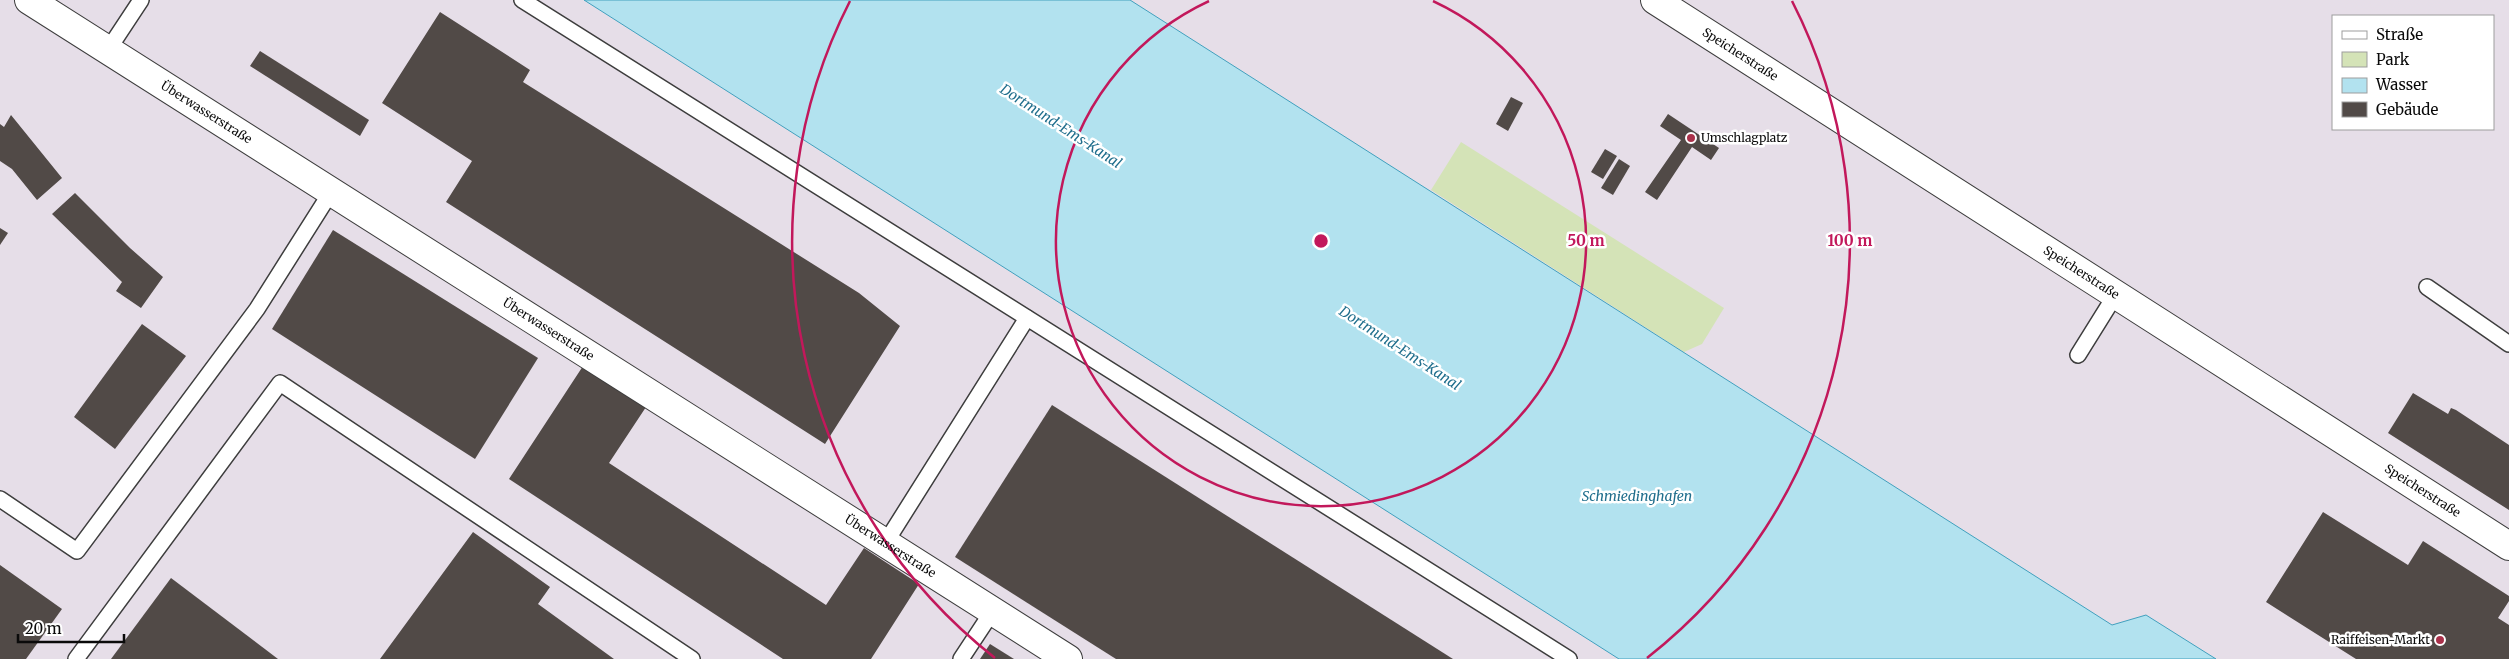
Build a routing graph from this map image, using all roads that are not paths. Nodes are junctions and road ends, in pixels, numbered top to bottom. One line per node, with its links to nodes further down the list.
1 (29, 0): 5 (street, Überwasserstraße)
2 (141, 0): 5 (lane)
3 (522, 0): 9 (lane)
4 (1655, 0): 8 (street, Speicherstraße)
5 (108, 50): 6 (street, Überwasserstraße)
6 (331, 192): 12 (lane); 13 (street, Überwasserstraße)
7 (2426, 287): 10 (lane)
8 (2116, 294): 11 (lane); 14 (street, Speicherstraße)
9 (1027, 318): 13 (lane); 20 (lane)
10 (2509, 344)
11 (2078, 354)
12 (0, 499)
13 (886, 542): 15 (street, Überwasserstraße)
14 (2509, 546)
15 (992, 612): 18 (lane); 19 (street, Überwasserstraße)
16 (76, 659): 17 (lane)
17 (692, 659)
18 (961, 659)
19 (1068, 659)
20 (1569, 659)

